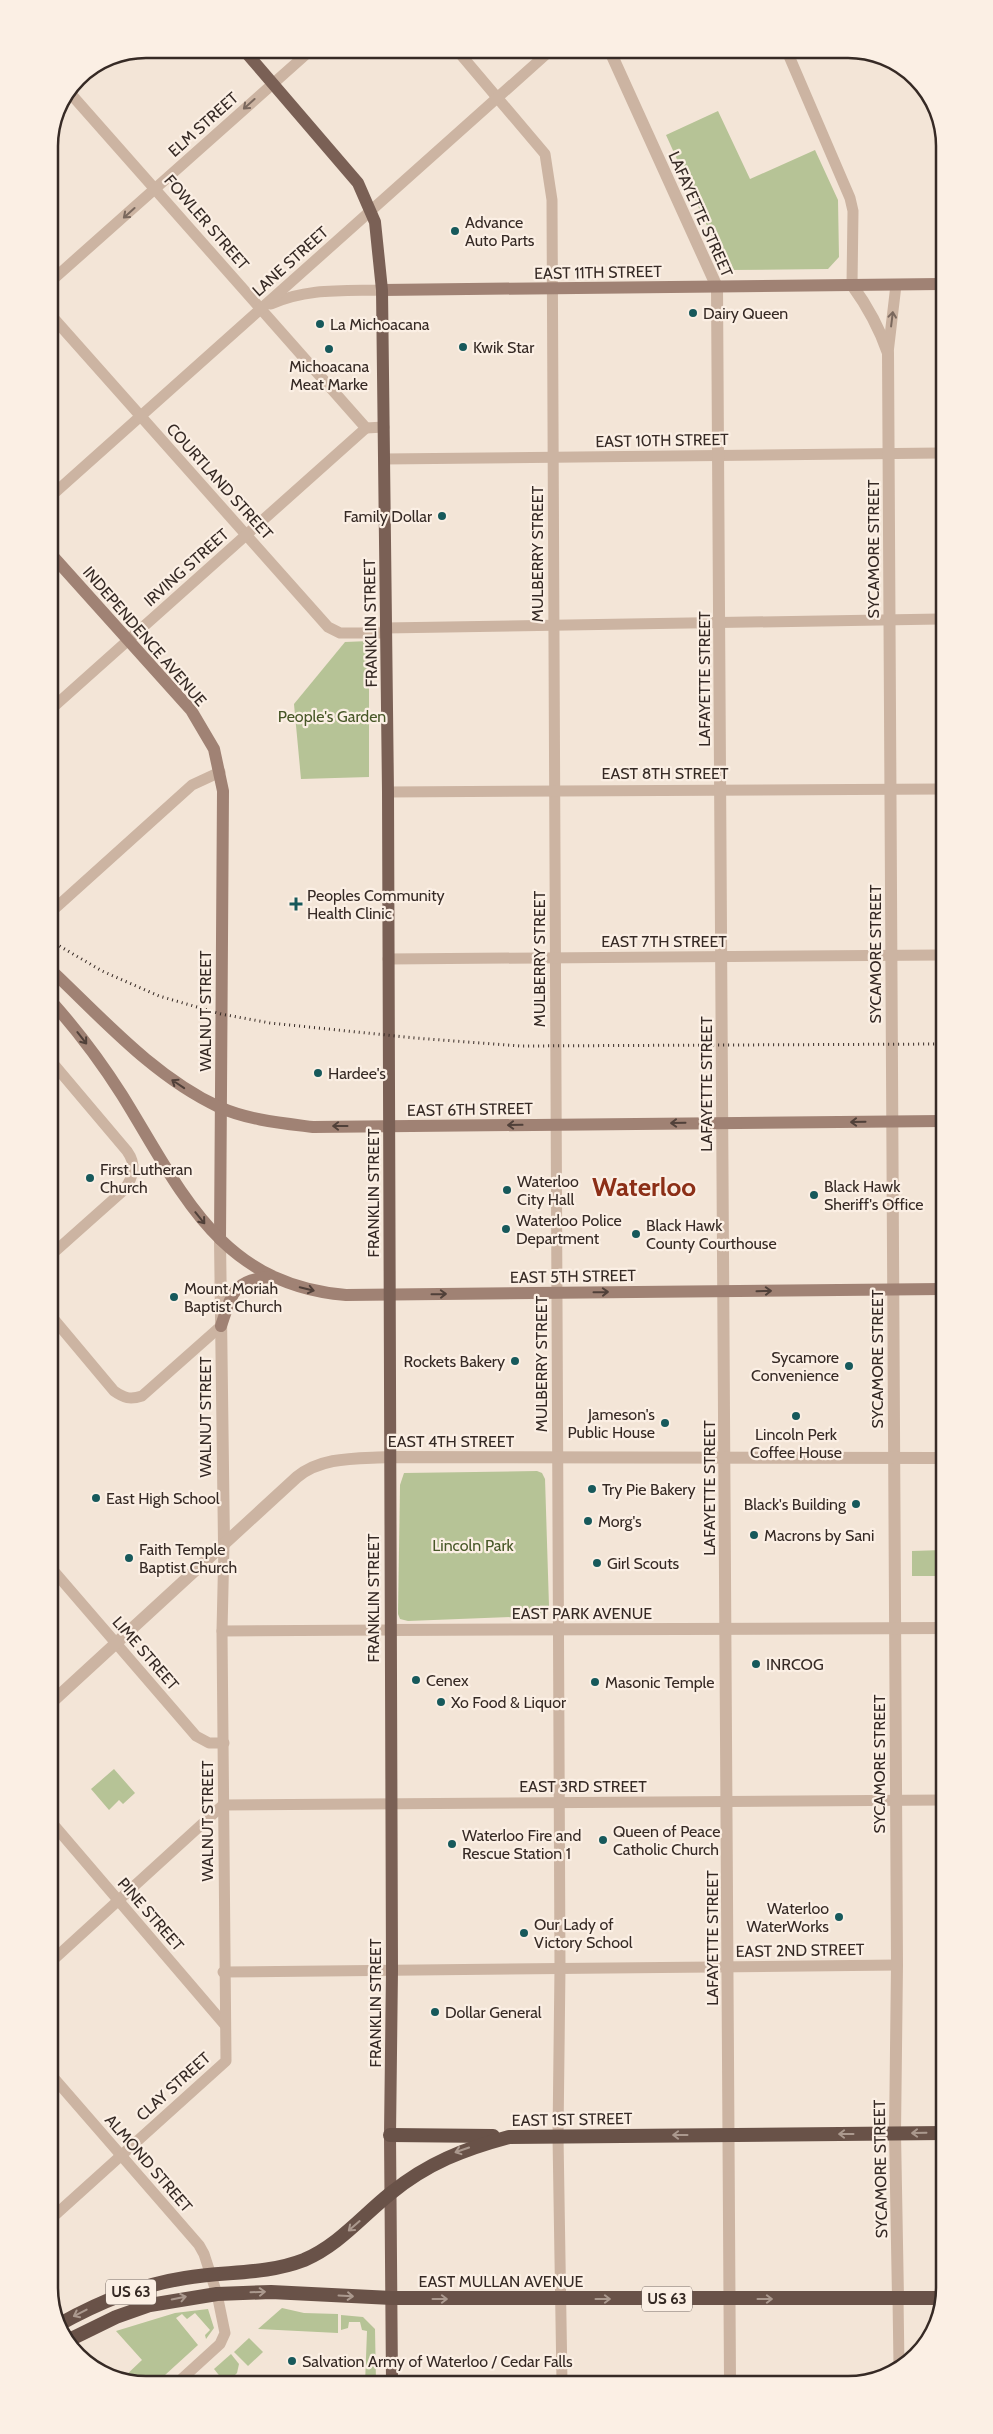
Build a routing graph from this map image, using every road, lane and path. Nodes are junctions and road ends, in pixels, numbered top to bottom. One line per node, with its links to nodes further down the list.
1 (251, 58): 7 (main road, FRANKLIN STREET)
2 (302, 58): 7 (street, ELM STREET)
3 (464, 58): 9 (street, MULBERRY STREET)
4 (542, 58): 9 (street, LANE STREET)
5 (613, 58): 16 (street, LAFAYETTE STREET)
6 (790, 58): 14 (street)
7 (273, 83): 10 (street, ELM STREET, one-way to 10); 11 (main road, FRANKLIN STREET)
8 (73, 96): 10 (street, FOWLER STREET)
9 (498, 97): 11 (street, LANE STREET); 17 (street, MULBERRY STREET)
10 (155, 189): 12 (street, ELM STREET, one-way to 12); 19 (street, FOWLER STREET)
11 (372, 210): 18 (main road, FRANKLIN STREET); 19 (street, LANE STREET)
12 (58, 275)
13 (936, 284): 15 (main road, EAST 11TH STREET)
14 (852, 285): 15 (main road, EAST 11TH STREET); 16 (main road, EAST 11TH STREET); 21 (street, SYCAMORE STREET)
15 (896, 285): 21 (street, SYCAMORE STREET, one-way to 15)
16 (717, 287): 17 (main road, EAST 11TH STREET); 27 (street, LAFAYETTE STREET)
17 (552, 288): 18 (main road, EAST 11TH STREET); 28 (street, MULBERRY STREET)
18 (382, 290): 19 (street, EAST 11TH STREET); 23 (main road, FRANKLIN STREET)
19 (261, 308): 22 (street, LANE STREET); 24 (street, FOWLER STREET)
20 (58, 323): 22 (street, COURTLAND STREET)
21 (888, 353): 25 (street, SYCAMORE STREET)
22 (141, 416): 30 (street, LANE STREET); 31 (street, COURTLAND STREET)
23 (384, 427): 24 (street); 29 (main road, FRANKLIN STREET)
24 (366, 428): 31 (street, IRVING STREET)
25 (889, 453): 26 (street, EAST 10TH STREET); 27 (street, EAST 10TH STREET); 34 (street, SYCAMORE STREET)
26 (936, 453)
27 (719, 455): 28 (street, EAST 10TH STREET); 35 (street, LAFAYETTE STREET)
28 (552, 457): 29 (street, EAST 10TH STREET); 36 (street, MULBERRY STREET)
29 (384, 459): 37 (main road, FRANKLIN STREET)
30 (58, 490)
31 (246, 535): 37 (street, COURTLAND STREET); 38 (street, IRVING STREET)
32 (58, 562): 38 (main road, INDEPENDENCE AVENUE)
33 (936, 619): 34 (street, COURTLAND STREET)
34 (890, 620): 35 (street, COURTLAND STREET); 41 (street, SYCAMORE STREET)
35 (720, 623): 36 (street, COURTLAND STREET); 44 (street, LAFAYETTE STREET)
36 (553, 625): 37 (street, COURTLAND STREET); 43 (street, MULBERRY STREET)
37 (386, 630): 45 (main road, FRANKLIN STREET)
38 (128, 641): 39 (street, IRVING STREET); 40 (main road, INDEPENDENCE AVENUE)
39 (58, 703)
40 (220, 772): 46 (street); 55 (main road, WALNUT STREET)
41 (891, 789): 42 (street, EAST 8TH STREET); 44 (street, EAST 8TH STREET); 49 (street, SYCAMORE STREET)
42 (936, 789)
43 (554, 790): 44 (street, EAST 8TH STREET); 45 (street, EAST 8TH STREET); 50 (street, MULBERRY STREET)
44 (721, 790): 48 (street, LAFAYETTE STREET)
45 (388, 792): 51 (main road, FRANKLIN STREET)
46 (58, 906)
47 (936, 955): 49 (street, EAST 7TH STREET)
48 (722, 957): 49 (street, EAST 7TH STREET); 50 (street, EAST 7TH STREET); 58 (street, LAFAYETTE STREET)
49 (892, 957): 56 (street, SYCAMORE STREET)
50 (555, 958): 51 (street, EAST 7TH STREET); 59 (street, MULBERRY STREET)
51 (388, 959): 60 (main road, FRANKLIN STREET)
52 (58, 977): 55 (main road, EAST 6TH STREET, one-way to 52)
53 (58, 1010): 61 (main road, EAST 5TH STREET, one-way to 61)
54 (58, 1069): 62 (street)
55 (221, 1108): 60 (main road, EAST 6TH STREET, one-way to 55); 61 (main road, WALNUT STREET)
56 (892, 1121): 57 (main road, EAST 6TH STREET); 58 (main road, EAST 6TH STREET, one-way to 58); 65 (street, SYCAMORE STREET)
57 (936, 1121)
58 (723, 1123): 59 (main road, EAST 6TH STREET, one-way to 59); 66 (street, LAFAYETTE STREET)
59 (556, 1124): 60 (main road, EAST 6TH STREET, one-way to 60); 67 (street, MULBERRY STREET)
60 (389, 1126): 68 (main road, FRANKLIN STREET)
61 (220, 1239): 63 (main road, EAST 5TH STREET); 70 (street, WALNUT STREET)
62 (58, 1249)
63 (273, 1277): 68 (main road, EAST 5TH STREET, one-way to 68); 70 (main road)
64 (936, 1289): 65 (main road, EAST 5TH STREET)
65 (893, 1290): 66 (main road, EAST 5TH STREET, one-way to 65); 74 (street, SYCAMORE STREET)
66 (724, 1291): 67 (main road, EAST 5TH STREET, one-way to 66); 73 (street, LAFAYETTE STREET)
67 (556, 1293): 68 (main road, EAST 5TH STREET, one-way to 67); 72 (street, MULBERRY STREET)
68 (390, 1295): 71 (main road, FRANKLIN STREET)
69 (58, 1324): 70 (street)
70 (221, 1326): 76 (street, WALNUT STREET)
71 (389, 1457): 72 (street, EAST 4TH STREET); 76 (street, EAST 4TH STREET); 81 (main road, FRANKLIN STREET)
72 (557, 1457): 73 (street, EAST 4TH STREET); 82 (street, MULBERRY STREET)
73 (725, 1458): 74 (street, EAST 4TH STREET); 80 (street, LAFAYETTE STREET)
74 (894, 1458): 75 (street, EAST 4TH STREET); 78 (street, SYCAMORE STREET)
75 (936, 1458)
76 (224, 1544): 83 (street, WALNUT STREET); 84 (street, EAST 4TH STREET)
77 (58, 1576): 84 (street, LIME STREET)
78 (895, 1628): 79 (street, EAST PARK AVENUE); 80 (street, EAST PARK AVENUE); 87 (street, SYCAMORE STREET)
79 (936, 1628)
80 (726, 1629): 82 (street, EAST PARK AVENUE); 89 (street, LAFAYETTE STREET)
81 (390, 1630): 82 (street, EAST PARK AVENUE); 83 (street, EAST PARK AVENUE); 91 (main road, FRANKLIN STREET)
82 (558, 1630): 90 (street, MULBERRY STREET)
83 (222, 1631): 86 (street, WALNUT STREET)
84 (115, 1643): 85 (street, EAST 4TH STREET); 86 (street, LIME STREET)
85 (58, 1697)
86 (224, 1743): 92 (street, WALNUT STREET)
87 (896, 1800): 88 (street, EAST 3RD STREET); 89 (street, EAST 3RD STREET); 96 (street, SYCAMORE STREET)
88 (936, 1800)
89 (727, 1801): 90 (street, EAST 3RD STREET); 97 (street, LAFAYETTE STREET)
90 (559, 1803): 91 (street, EAST 3RD STREET); 98 (street, MULBERRY STREET)
91 (391, 1804): 92 (street, EAST 3RD STREET); 99 (main road, FRANKLIN STREET)
92 (223, 1805): 94 (street); 100 (street, WALNUT STREET)
93 (58, 1830): 94 (street, PINE STREET)
94 (119, 1901): 95 (street); 101 (street, PINE STREET)
95 (58, 1956)
96 (897, 1965): 97 (street, EAST 2ND STREET); 105 (street, SYCAMORE STREET)
97 (728, 1967): 98 (street, EAST 2ND STREET); 107 (street, LAFAYETTE STREET)
98 (560, 1968): 99 (street, EAST 2ND STREET); 109 (street, MULBERRY STREET)
99 (392, 1970): 100 (street, EAST 2ND STREET); 106 (main road, FRANKLIN STREET)
100 (224, 1972): 101 (street, WALNUT STREET)
101 (225, 2025): 102 (street, WALNUT STREET)
102 (226, 2061): 110 (street, CLAY STREET)
103 (58, 2083): 110 (street, ALMOND STREET)
104 (936, 2133): 105 (highway, EAST 1ST STREET / US 63, one-way to 105)
105 (895, 2134): 107 (highway, EAST 1ST STREET / US 63, one-way to 107); 116 (street, SYCAMORE STREET)
106 (390, 2135): 108 (highway); 111 (main road, FRANKLIN STREET)
107 (729, 2135): 109 (highway, EAST 1ST STREET / US 63, one-way to 109); 119 (street, LAFAYETTE STREET)
108 (509, 2136): 109 (highway, EAST 1ST STREET / US 63); 111 (highway, EAST 1ST STREET / US 63, one-way to 111)
109 (558, 2136): 118 (street, MULBERRY STREET)
110 (121, 2155): 112 (street, CLAY STREET); 113 (street, ALMOND STREET)
111 (390, 2193): 113 (highway, EAST 1ST STREET / US 63, one-way to 113); 115 (main road, FRANKLIN STREET)
112 (58, 2212)
113 (210, 2275): 114 (street, ALMOND STREET); 120 (highway, US 63, one-way to 120)
114 (217, 2294): 115 (highway, EAST MULLAN AVENUE / US 63, one-way to 115); 121 (highway, EAST MULLAN AVENUE / US 63, one-way to 114); 123 (street, ALMOND STREET)
115 (392, 2298): 118 (highway, EAST MULLAN AVENUE / US 63, one-way to 118); 124 (main road, FRANKLIN STREET)
116 (898, 2298): 117 (highway, EAST MULLAN AVENUE / US 63); 119 (highway, EAST MULLAN AVENUE / US 63, one-way to 116); 122 (street, SYCAMORE STREET)
117 (935, 2298)
118 (561, 2299): 119 (highway, EAST MULLAN AVENUE / US 63, one-way to 119); 125 (street, MULBERRY STREET)
119 (730, 2299): 126 (street, LAFAYETTE STREET)
120 (64, 2322)
121 (73, 2338)
122 (899, 2360)
123 (185, 2376)
124 (392, 2376)
125 (562, 2376)
126 (730, 2376)

